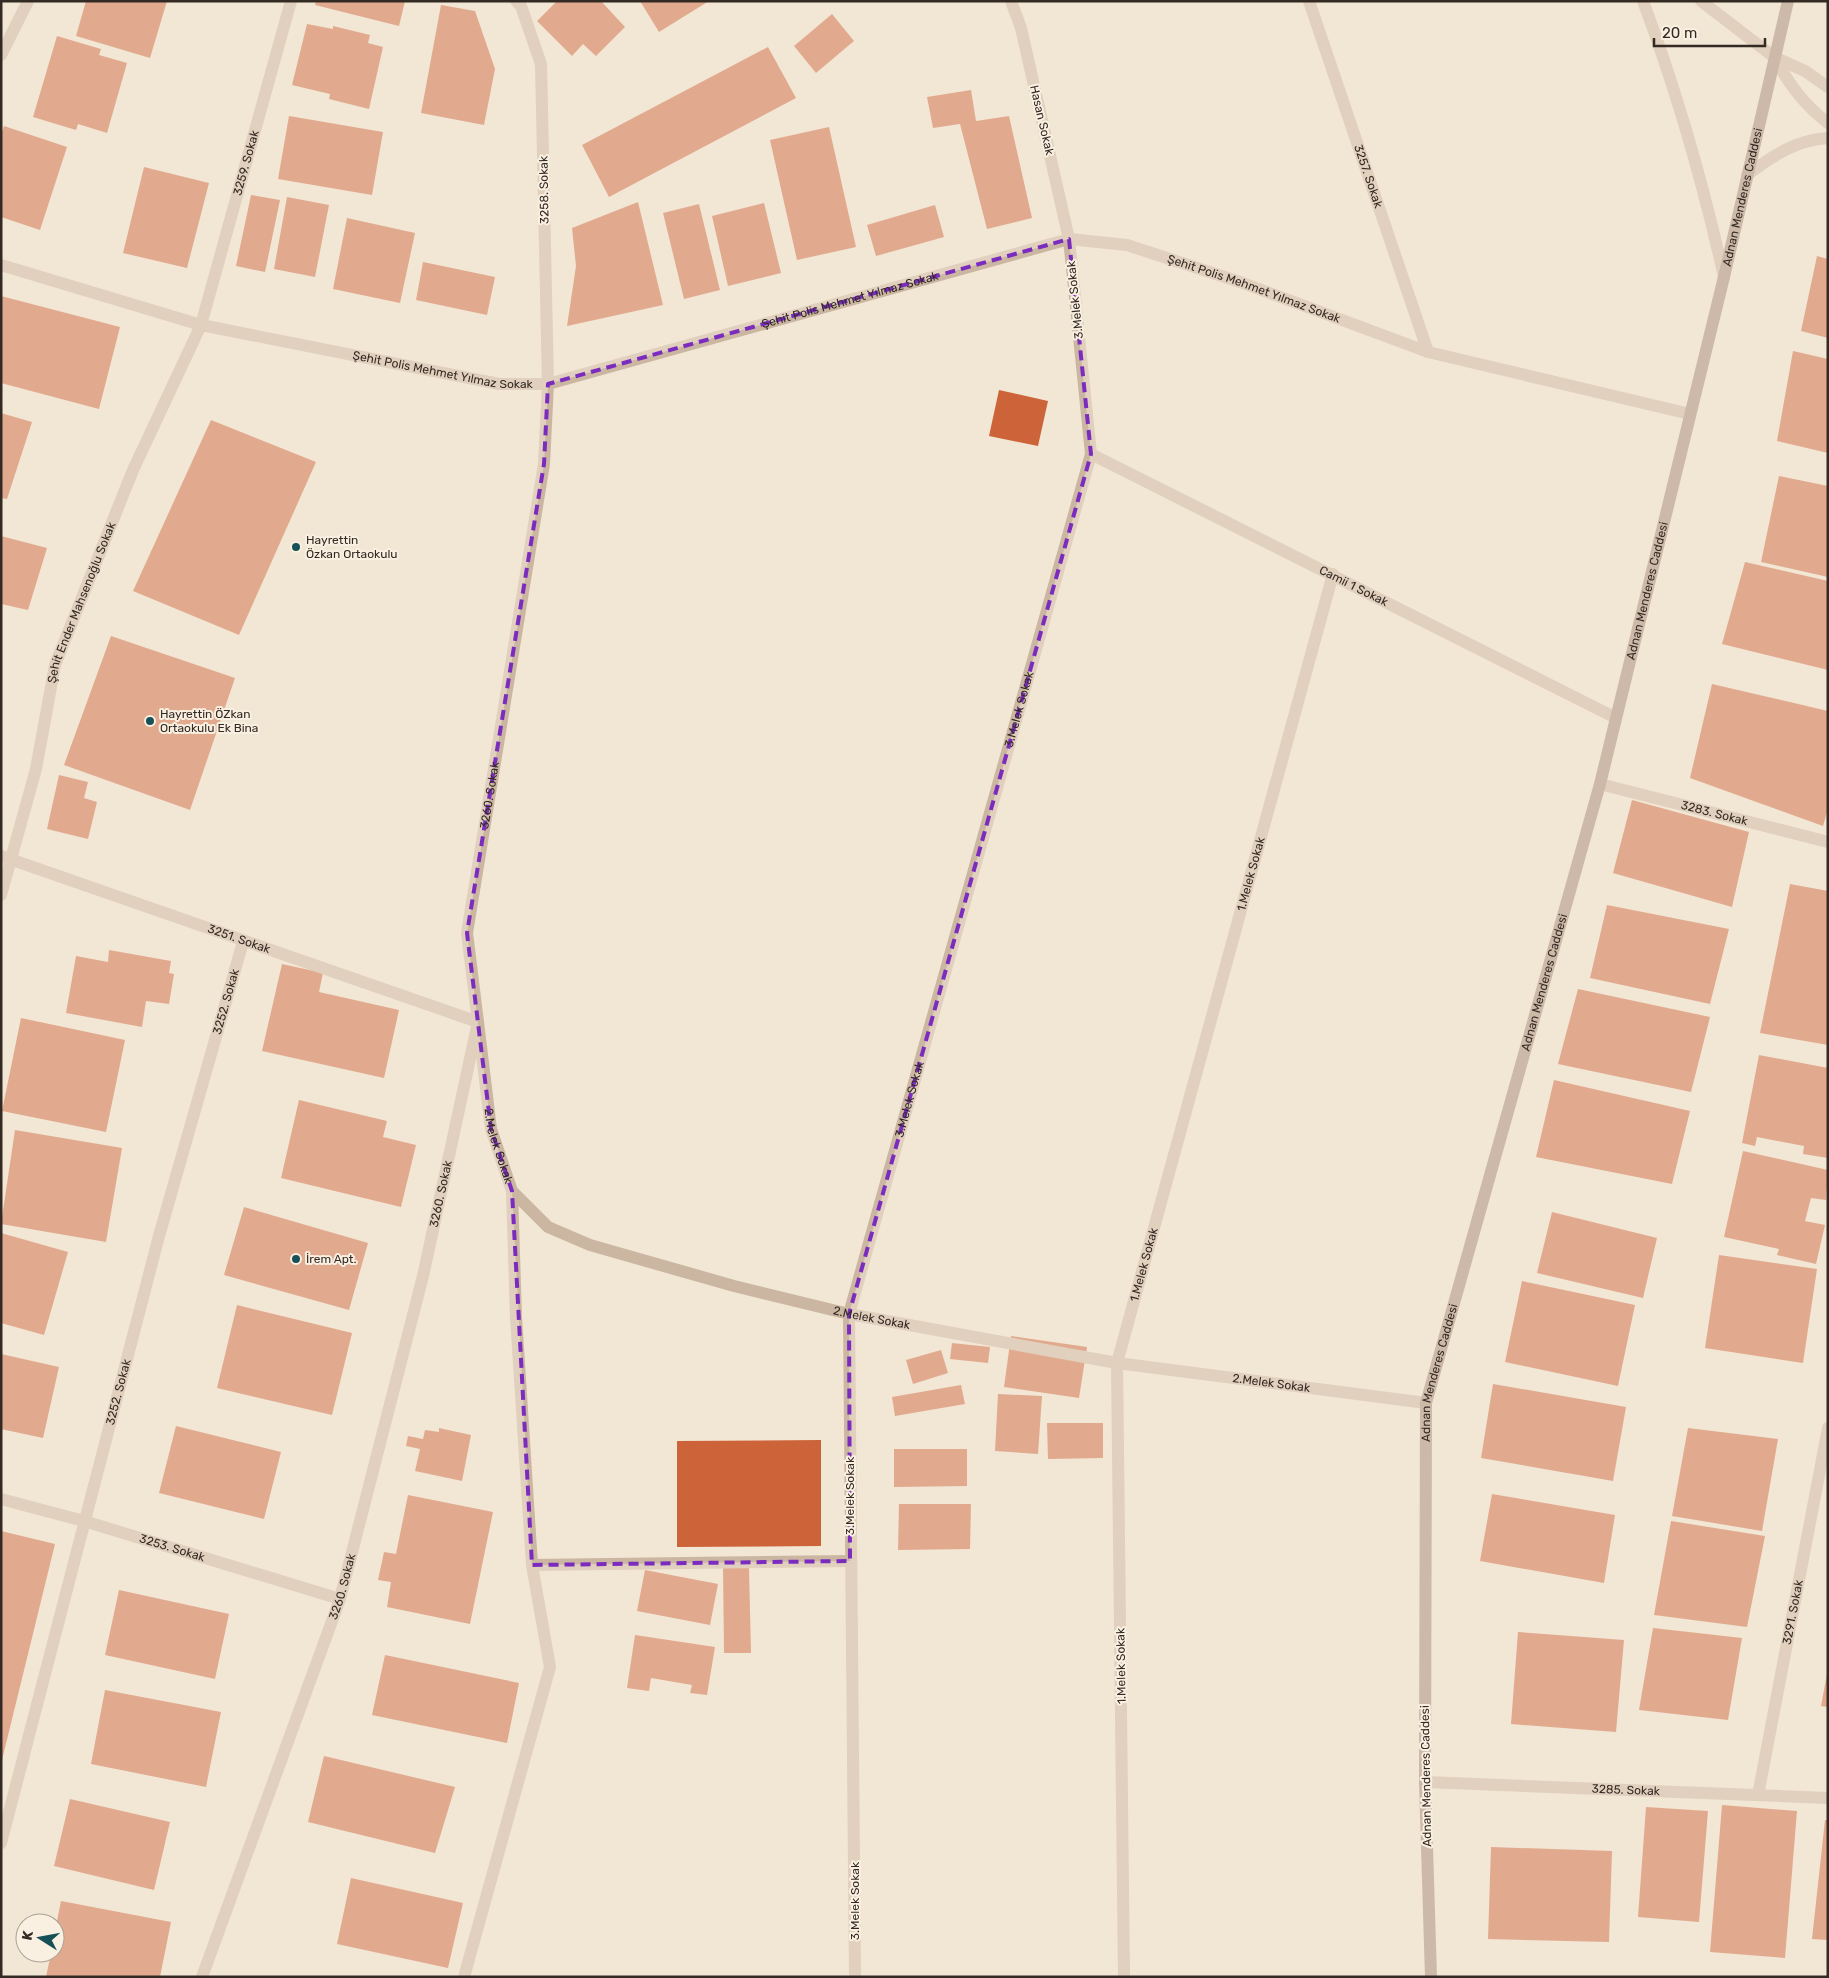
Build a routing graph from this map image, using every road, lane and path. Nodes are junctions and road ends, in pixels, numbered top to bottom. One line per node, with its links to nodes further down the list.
1 (28, 1): 9 (street)
2 (290, 1): 18 (street, 3259. Sokak)
3 (516, 1): 20 (street, 3258. Sokak)
4 (1011, 1): 15 (street, Hasan Sokak)
5 (1309, 1): 19 (street, 3257. Sokak)
6 (1644, 1): 17 (street)
7 (1701, 1): 10 (street)
8 (1788, 1): 10 (main road, Adnan Menderes Caddesi)
9 (1, 55)
10 (1774, 57): 11 (street); 12 (street); 14 (main road, Adnan Menderes Caddesi)
11 (1828, 87)
12 (1828, 123)
13 (1828, 138): 14 (street)
14 (1747, 174): 17 (main road, Adnan Menderes Caddesi)
15 (1069, 239): 19 (street, Şehit Polis Mehmet Yılmaz Sokak); 20 (street, Şehit Polis Mehmet Yılmaz Sokak); 22 (street, 3.Melek Sokak)
16 (1, 265): 18 (street, Şehit Polis Mehmet Yılmaz Sokak)
17 (1724, 277): 21 (main road, Adnan Menderes Caddesi)
18 (201, 326): 20 (street, Şehit Polis Mehmet Yılmaz Sokak); 27 (street, Şehit Ender Mahsenoğlu Sokak)
19 (1428, 352): 21 (street, Şehit Polis Mehmet Yılmaz Sokak)
20 (548, 384): 30 (street, 3260. Sokak)
21 (1690, 414): 24 (main road, Adnan Menderes Caddesi)
22 (1091, 454): 23 (street, Camii 1 Sokak); 32 (street, 3.Melek Sokak)
23 (1333, 574): 24 (street, Camii 1 Sokak); 33 (street, 1.Melek Sokak)
24 (1616, 718): 25 (main road, Adnan Menderes Caddesi)
25 (1600, 784): 26 (street, 3283. Sokak); 34 (main road, Adnan Menderes Caddesi)
26 (1828, 842)
27 (7, 857): 28 (street, Şehit Ender Mahsenoğlu Sokak); 29 (street, 3251. Sokak)
28 (1, 895)
29 (243, 942): 30 (street, 3251. Sokak); 37 (street, 3252. Sokak)
30 (478, 1022): 31 (street, 2.Melek Sokak); 40 (street, 3260. Sokak)
31 (512, 1192): 32 (street, 2.Melek Sokak); 39 (street)
32 (849, 1314): 33 (street, 2.Melek Sokak); 38 (street, 3.Melek Sokak)
33 (1117, 1363): 34 (street, 2.Melek Sokak); 48 (street, 1.Melek Sokak)
34 (1426, 1402): 41 (main road, Adnan Menderes Caddesi)
35 (1828, 1428): 42 (street, 3291. Sokak)
36 (1, 1499): 37 (street, 3253. Sokak)
37 (84, 1520): 40 (street, 3253. Sokak); 44 (street, 3252. Sokak)
38 (850, 1561): 39 (street); 47 (street, 3.Melek Sokak)
39 (532, 1565): 46 (street)
40 (340, 1599): 45 (street, 3260. Sokak)
41 (1425, 1782): 42 (street, 3285. Sokak); 49 (main road, Adnan Menderes Caddesi)
42 (1758, 1795): 43 (street, 3285. Sokak)
43 (1828, 1798)
44 (1, 1843)
45 (202, 1977)
46 (464, 1977)
47 (855, 1977)
48 (1124, 1977)
49 (1431, 1977)

